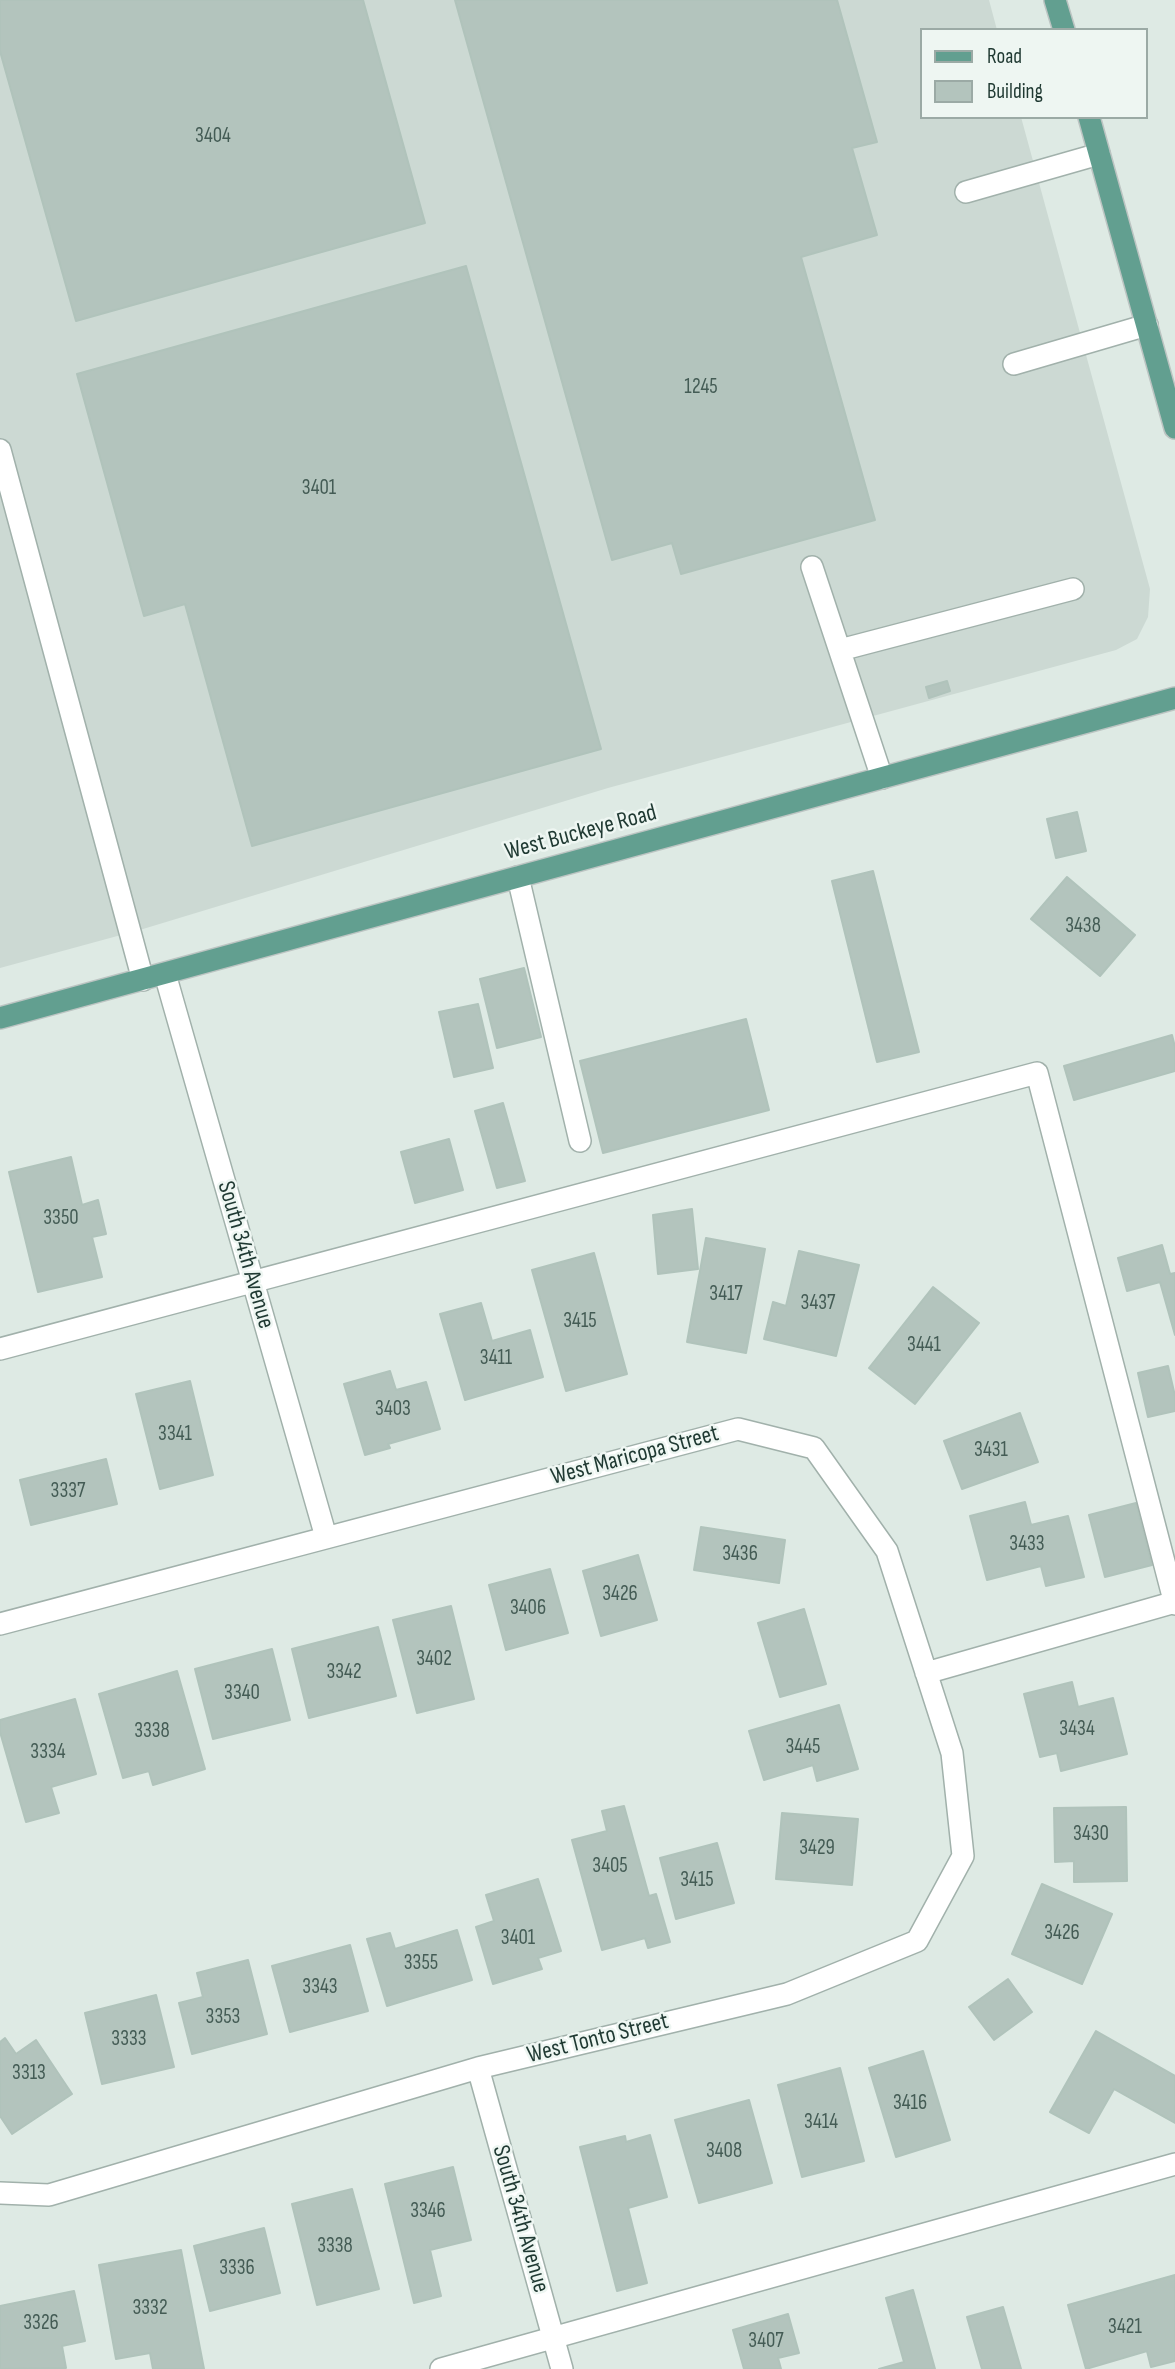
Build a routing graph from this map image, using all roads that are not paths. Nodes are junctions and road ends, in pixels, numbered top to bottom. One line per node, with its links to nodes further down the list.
1 (1055, 0): 2 (main road)
2 (1063, 28)
3 (1089, 119): 4 (main road)
4 (1099, 154): 5 (street); 6 (main road)
5 (966, 192)
6 (1147, 325): 7 (street); 8 (main road)
7 (1014, 364)
8 (1175, 428)
9 (0, 450): 17 (street)
10 (812, 567): 12 (street)
11 (1073, 589): 12 (street)
12 (839, 650): 14 (street)
13 (1175, 698): 14 (main road, West Buckeye Road)
14 (882, 778): 15 (main road, West Buckeye Road)
15 (518, 877): 16 (main road, West Buckeye Road); 19 (street)
16 (165, 974): 17 (main road, West Buckeye Road); 20 (street, South 34th Avenue)
17 (143, 980): 18 (main road, West Buckeye Road)
18 (0, 1018)
19 (580, 1141)
20 (253, 1282): 21 (street); 22 (street, South 34th Avenue); 23 (street)
21 (0, 1349)
22 (326, 1537): 24 (street, West Maricopa Street); 25 (street, West Maricopa Street)
23 (1175, 1602): 25 (street)
24 (0, 1624)
25 (926, 1674): 26 (street, West Tonto Street)
26 (478, 2068): 28 (street, West Tonto Street); 29 (street, South 34th Avenue)
27 (1175, 2164): 29 (street)
28 (0, 2193)
29 (553, 2338): 30 (street); 31 (street, South 34th Avenue)
30 (441, 2369)
31 (562, 2369)

